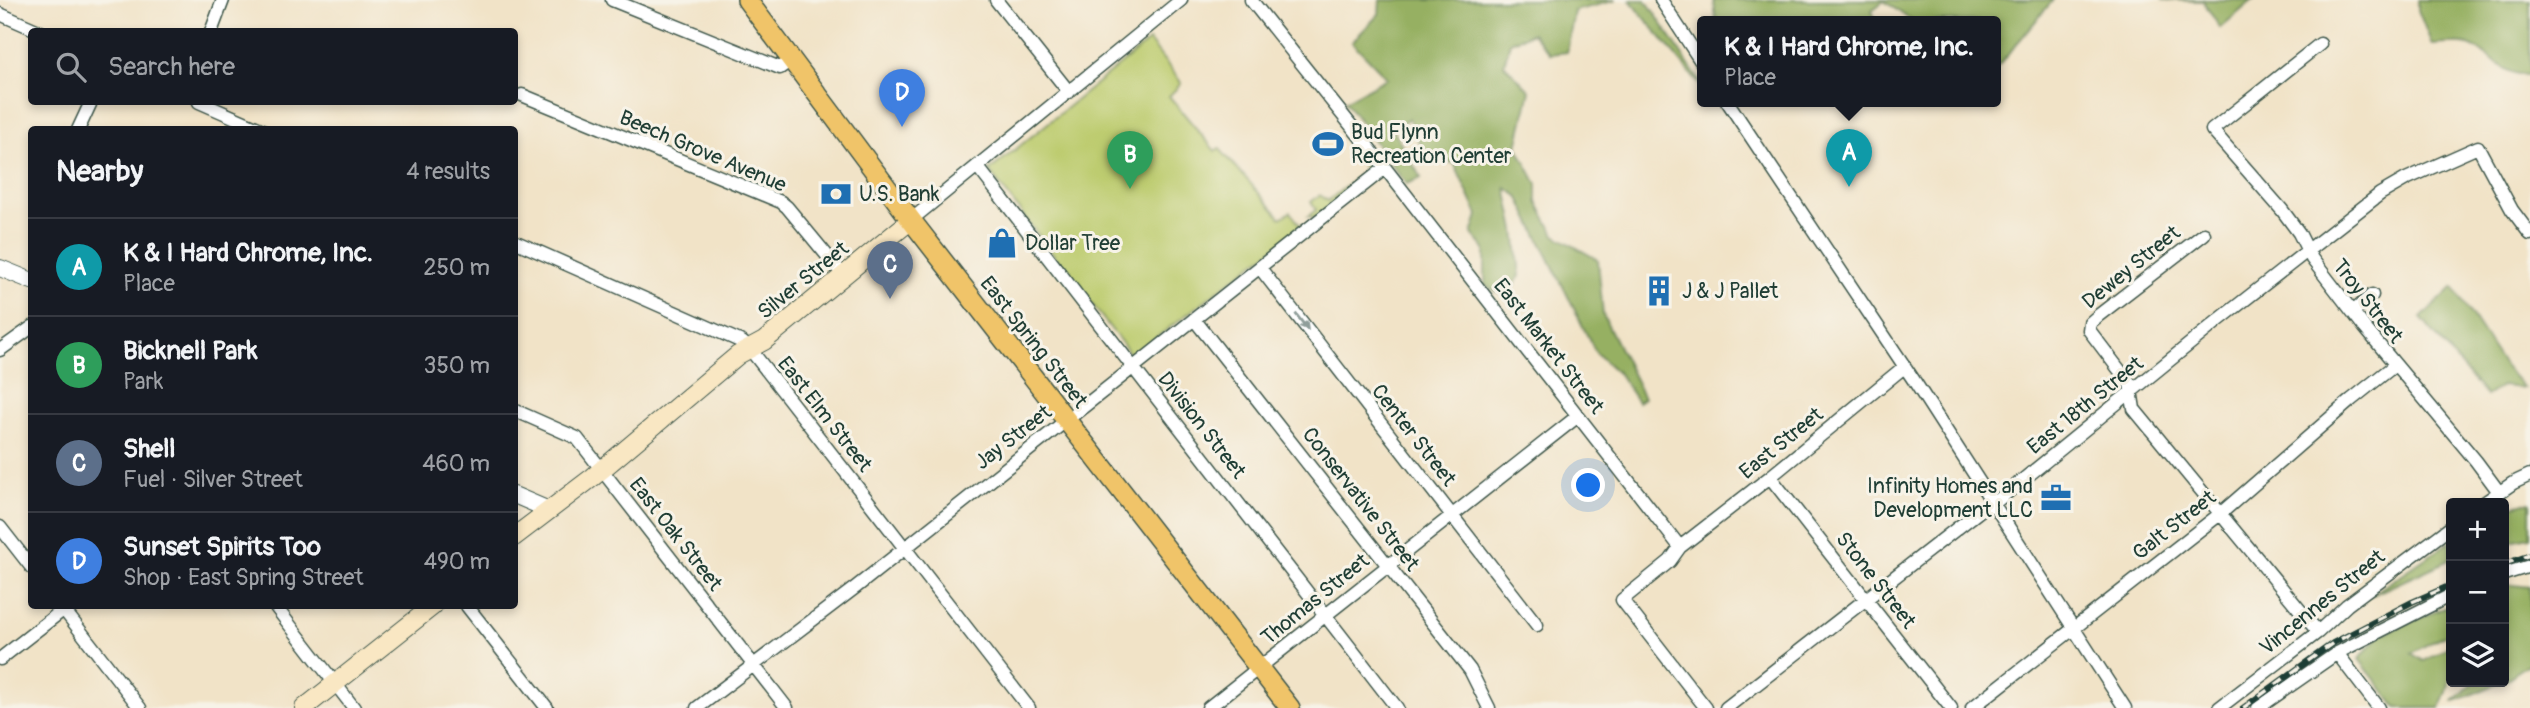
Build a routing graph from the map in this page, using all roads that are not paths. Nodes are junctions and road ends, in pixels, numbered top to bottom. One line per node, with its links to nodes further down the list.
1 (223, 0): 10 (street)
2 (612, 0): 13 (street)
3 (996, 0): 14 (street)
4 (1181, 0): 14 (street, Silver Street)
5 (1251, 0): 22 (street, East Market Street)
6 (1661, 0): 12 (street)
7 (752, 2): 13 (main road, East Spring Street)
8 (0, 13): 9 (street)
9 (32, 28)
10 (212, 28)
11 (2320, 44): 27 (street, Troy Street)
12 (1697, 55)
13 (791, 60): 23 (main road, East Spring Street)
14 (1069, 92): 21 (street, Silver Street)
15 (522, 95): 30 (street, Beech Grove Avenue)
16 (90, 105): 19 (street)
17 (206, 105): 20 (street)
18 (1731, 107): 39 (street)
19 (80, 126)
20 (254, 126)
21 (977, 166): 23 (street, Silver Street); 40 (street, Division Street)
22 (1385, 168): 29 (street, Jay Street); 43 (street, East Market Street)
23 (911, 220): 30 (main road, Silver Street); 44 (main road, East Spring Street)
24 (2204, 234): 41 (street, Dewey Street)
25 (2530, 234): 27 (street, East 18th Street)
26 (518, 242): 36 (street, East Elm Street)
27 (2308, 250): 33 (street, Troy Street); 41 (street, East 18th Street)
28 (0, 268): 31 (street)
29 (1260, 268): 34 (street, Jay Street); 53 (street, Center Street, one-way to 53)
30 (844, 276): 36 (main road, Silver Street)
31 (26, 279)
32 (2372, 295): 33 (street)
33 (2353, 312): 38 (street, Troy Street)
34 (1194, 319): 40 (street, Jay Street); 61 (street, Conservative Street)
35 (28, 330): 37 (street)
36 (750, 349): 45 (main road, Silver Street); 59 (street, East Elm Street)
37 (0, 350)
38 (2395, 365): 48 (street, Troy Street); 54 (street, Galt Street)
39 (1904, 367): 47 (street, East Street); 51 (street)
40 (1133, 368): 44 (street, Jay Street); 71 (street, Division Street)
41 (2132, 392): 51 (street, East 18th Street); 54 (street, Dewey Street)
42 (518, 412): 45 (street, East Oak Street)
43 (1578, 416): 53 (street, Thomas Street); 58 (street, East Market Street)
44 (1065, 420): 59 (street, Jay Street); 78 (main road, East Spring Street)
45 (602, 469): 52 (main road, Silver Street); 77 (street, East Oak Street)
46 (2530, 475): 48 (street)
47 (1770, 477): 58 (street, East Street); 64 (street, Stone Street)
48 (2499, 492): 50 (street)
49 (518, 497): 52 (street)
50 (2491, 498)
51 (1992, 505): 64 (street, East 18th Street); 73 (street)
52 (549, 510): 57 (main road, Silver Street)
53 (1452, 514): 61 (street, Thomas Street); 72 (street, Center Street)
54 (2220, 514): 73 (street, Galt Street); 74 (street, Dewey Street)
55 (0, 527): 60 (street)
56 (2446, 531): 74 (street, Vincennes Street)
57 (518, 534)
58 (1680, 547): 91 (street)
59 (904, 548): 77 (street, Jay Street); 86 (street, East Elm Street)
60 (28, 563)
61 (1388, 565): 71 (street, Thomas Street); 90 (street, Conservative Street)
62 (2530, 566): 63 (street)
63 (2509, 572)
64 (1866, 598): 92 (street, East 18th Street); 93 (street, Stone Street)
65 (2446, 598): 75 (street, Vincennes Street)
66 (62, 609): 76 (street)
67 (66, 609): 80 (street)
68 (277, 609): 79 (street)
69 (429, 609): 79 (main road)
70 (469, 609): 83 (street)
71 (1327, 615): 78 (street, Thomas Street); 89 (street, Division Street)
72 (1537, 625)
73 (2073, 628): 94 (street, Galt Street); 95 (street)
74 (2318, 632): 96 (street, Vincennes Street)
75 (2337, 653): 97 (street, Vincennes Street); 98 (street)
76 (0, 659)
77 (754, 666): 84 (street, Jay Street); 85 (street, East Oak Street)
78 (1259, 669): 87 (street, Thomas Street); 88 (main road, East Spring Street)
79 (335, 683): 81 (main road); 82 (street)
80 (140, 708)
81 (304, 708)
82 (354, 708)
83 (547, 708)
84 (697, 708)
85 (787, 708)
86 (1029, 708)
87 (1208, 708)
88 (1290, 708)
89 (1397, 708)
90 (1489, 708)
91 (1706, 708)
92 (1727, 708)
93 (1951, 708)
94 (1972, 708)
95 (2125, 708)
96 (2219, 708)
97 (2258, 708)
98 (2379, 708)

